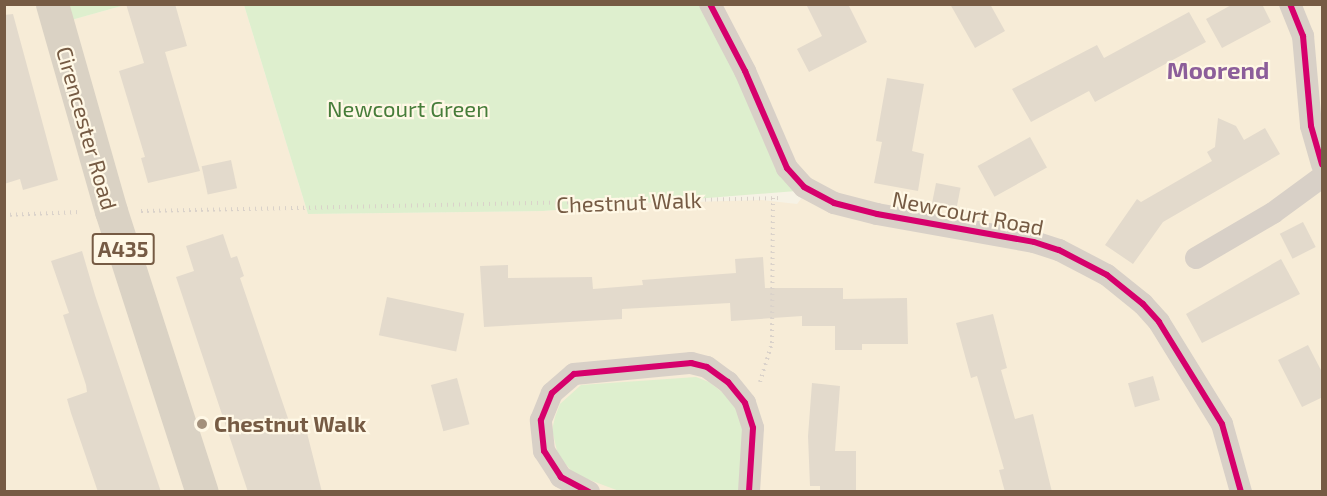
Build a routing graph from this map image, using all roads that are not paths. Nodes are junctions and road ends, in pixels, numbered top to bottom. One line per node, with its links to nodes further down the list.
1 (52, 4): 7 (main road, Cirencester Road / A435)
2 (710, 4): 10 (street, Newcourt Road)
3 (1290, 4): 4 (street)
4 (1323, 164)
5 (1323, 177): 6 (street)
6 (1196, 258)
7 (202, 492)
8 (589, 492): 9 (street)
9 (749, 492)
10 (1241, 492)

